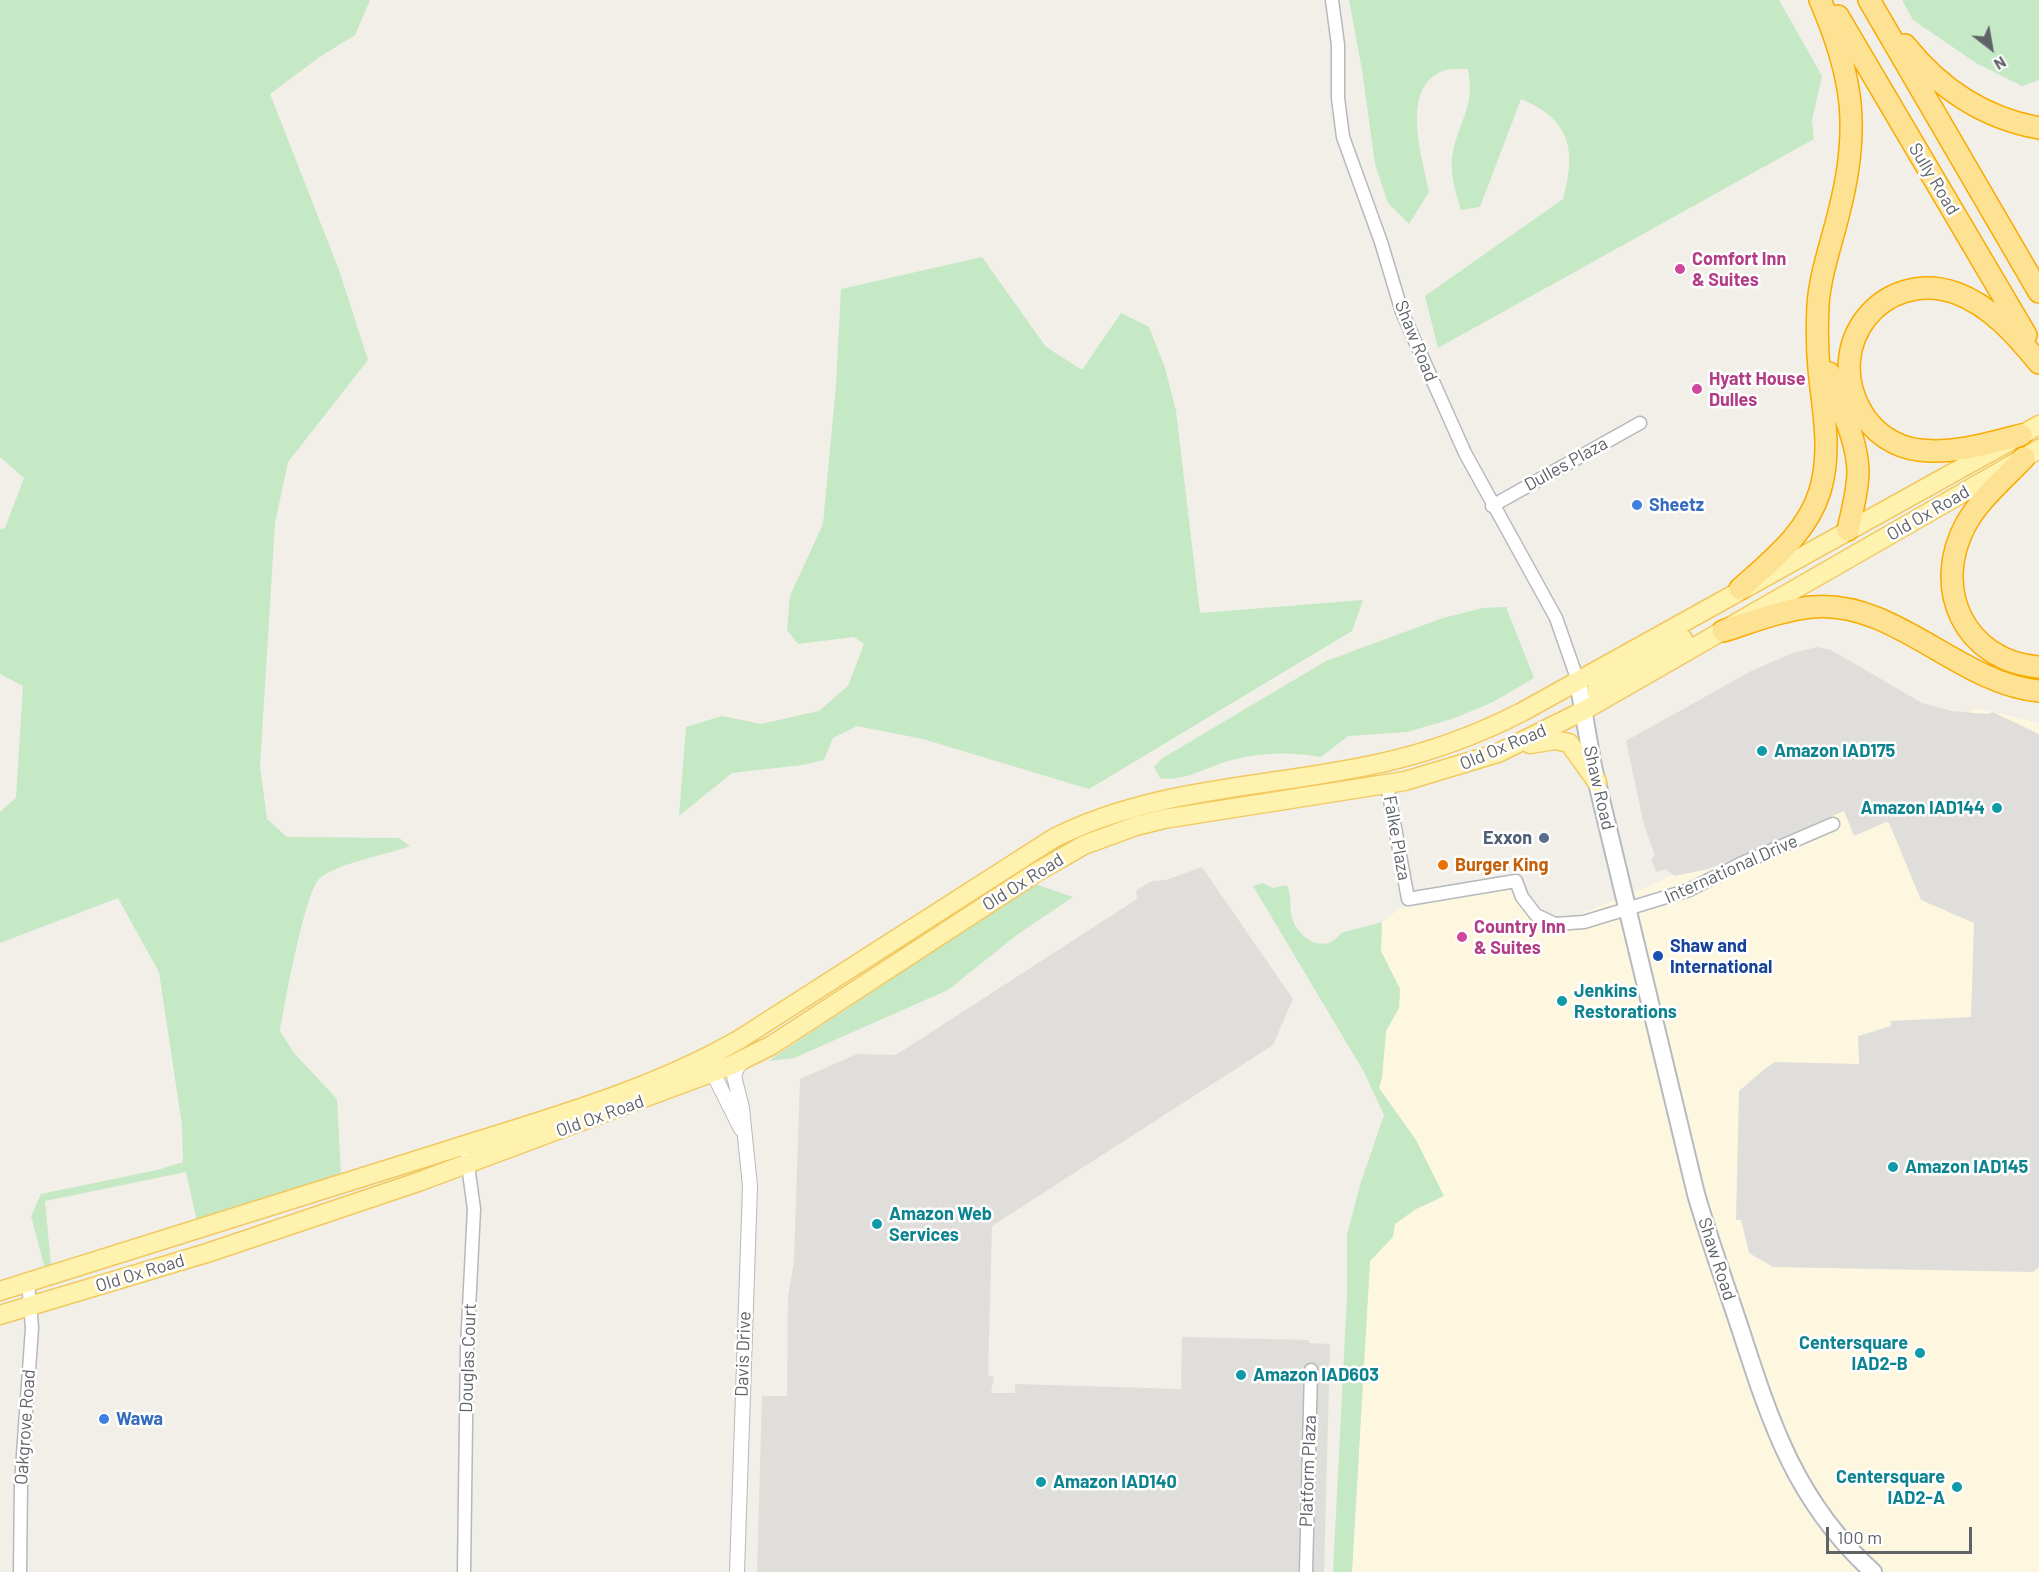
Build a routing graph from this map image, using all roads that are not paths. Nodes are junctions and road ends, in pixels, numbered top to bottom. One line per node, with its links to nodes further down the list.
1 (1332, 0): 13 (street, Shaw Road)
2 (1820, 0): 7 (highway)
3 (1828, 0): 8 (highway, Sully Road)
4 (1870, 0): 5 (highway); 6 (highway, Sully Road)
5 (2039, 128)
6 (2039, 292)
7 (1818, 332): 14 (highway); 15 (highway)
8 (2039, 358)
9 (2039, 363): 11 (highway)
10 (1640, 423): 13 (street, Dulles Plaza)
11 (2030, 430): 14 (main road, Old Ox Road)
12 (2032, 453): 16 (main road, Old Ox Road); 17 (highway)
13 (1492, 506): 18 (street, Shaw Road)
14 (1848, 531): 15 (main road, Old Ox Road); 20 (main road)
15 (1740, 589): 18 (main road, Old Ox Road)
16 (1723, 631): 19 (highway); 20 (main road, Old Ox Road)
17 (2039, 667)
18 (1578, 681): 20 (main road, Shaw Road); 26 (main road, Old Ox Road)
19 (2039, 691)
20 (1583, 711): 21 (main road, Old Ox Road); 22 (main road, Shaw Road)
21 (1507, 749): 22 (main road); 23 (main road, Old Ox Road)
22 (1597, 782): 25 (main road, Shaw Road)
23 (1387, 784): 25 (street, Falke Plaza); 27 (main road, Old Ox Road)
24 (1833, 824): 25 (street, International Drive)
25 (1627, 909): 41 (main road, Shaw Road)
26 (729, 1045): 28 (main road); 30 (main road, Old Ox Road)
27 (747, 1059): 28 (main road, Old Ox Road); 29 (street, Davis Drive)
28 (713, 1073): 29 (street, Davis Drive); 31 (main road, Old Ox Road)
29 (746, 1136): 39 (street, Davis Drive)
30 (463, 1145): 31 (street, Douglas Court); 32 (main road, Old Ox Road)
31 (469, 1165): 34 (main road, Old Ox Road); 38 (street, Douglas Court)
32 (28, 1282): 33 (main road, Old Ox Road); 34 (street, Oakgrove Road)
33 (0, 1291)
34 (30, 1305): 35 (main road, Old Ox Road); 37 (street, Oakgrove Road)
35 (0, 1315)
36 (1311, 1370): 40 (street, Platform Plaza)
37 (20, 1572)
38 (464, 1572)
39 (736, 1572)
40 (1306, 1572)
41 (1873, 1572)

